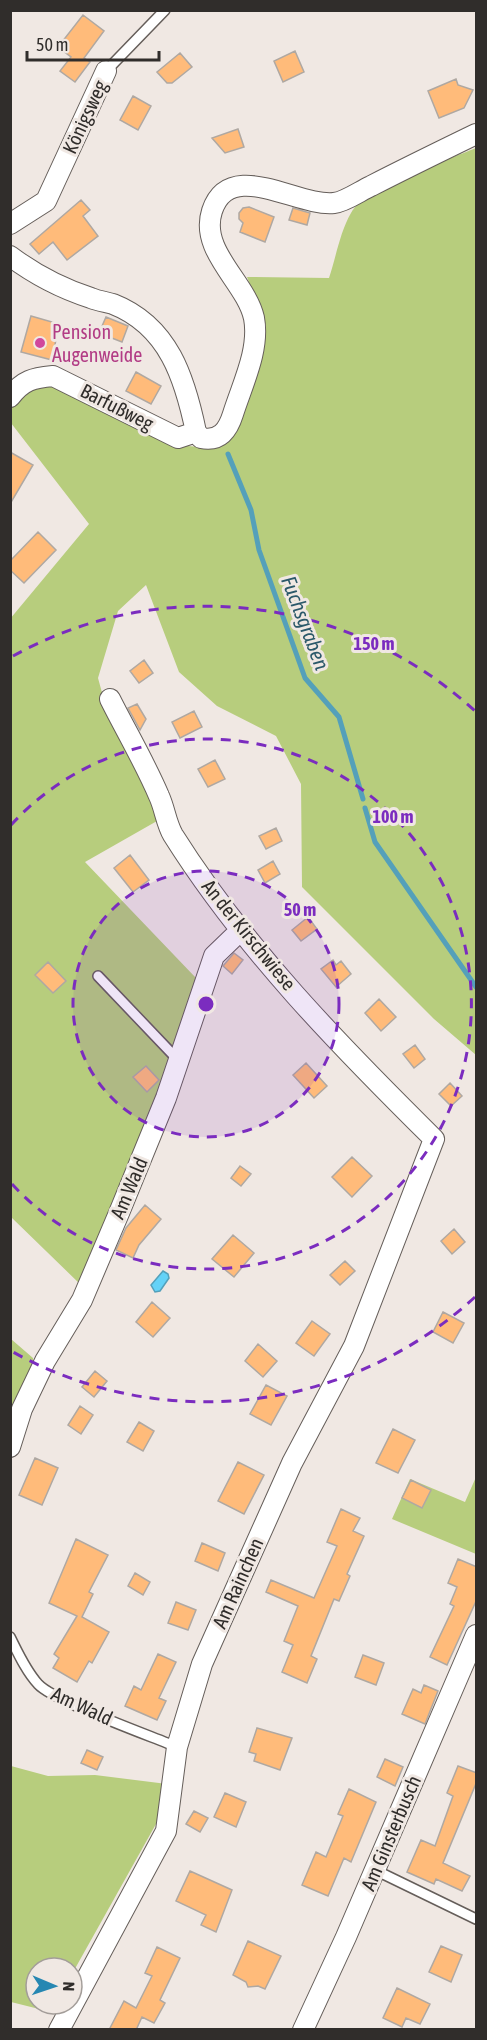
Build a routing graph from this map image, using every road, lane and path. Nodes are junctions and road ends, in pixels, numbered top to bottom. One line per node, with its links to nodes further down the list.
1 (165, 10): 2 (lane, Königsweg)
2 (106, 71): 4 (street, Königsweg)
3 (477, 134): 7 (street, Barfußweg)
4 (10, 224)
5 (10, 256): 7 (street)
6 (10, 397): 7 (street, Barfußweg)
7 (196, 432)
8 (110, 699): 9 (street, An der Kirschwiese)
9 (242, 929): 11 (street, Am Wald); 12 (street, An der Kirschwiese)
10 (98, 976): 11 (lane)
11 (179, 1061): 13 (street, Am Wald)
12 (434, 1139): 16 (street, Am Rainchen)
13 (10, 1447)
14 (477, 1635): 17 (street, Am Ginsterbusch)
15 (10, 1637): 16 (lane, Am Wald)
16 (177, 1747): 19 (street, Am Rainchen)
17 (375, 1869): 18 (lane); 20 (street, Am Ginsterbusch)
18 (477, 1919)
19 (59, 2030)
20 (303, 2030)

